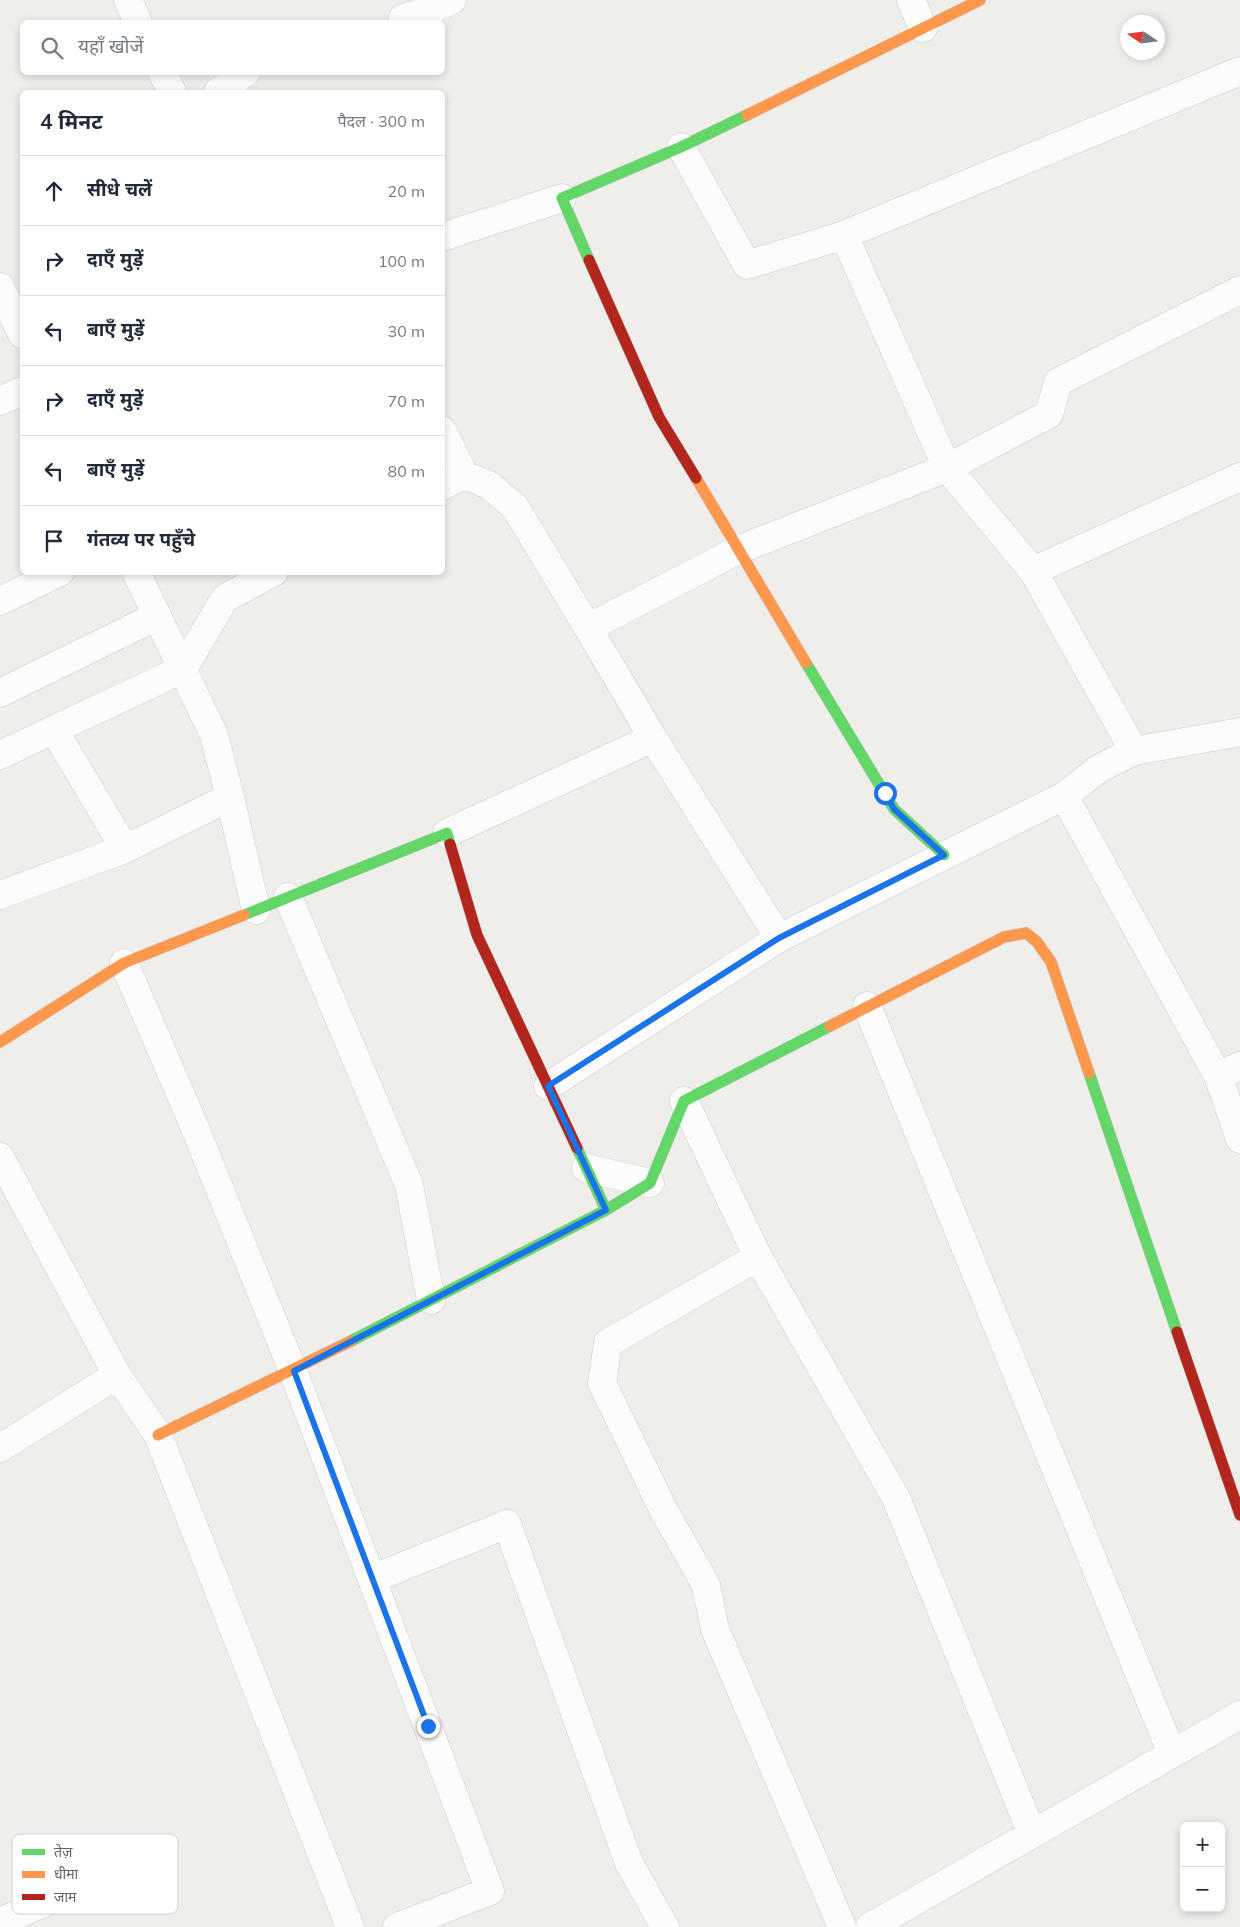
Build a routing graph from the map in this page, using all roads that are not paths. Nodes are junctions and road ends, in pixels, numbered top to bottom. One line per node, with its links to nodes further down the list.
1 (128, 0): 6 (street)
2 (911, 0): 7 (street)
3 (980, 0): 7 (street)
4 (439, 3): 5 (street)
5 (403, 18)
6 (137, 20)
7 (923, 28): 13 (street)
8 (1240, 71): 15 (street)
9 (164, 75): 11 (street)
10 (242, 75): 12 (street)
11 (171, 90)
12 (221, 90)
13 (681, 147): 14 (street); 15 (street)
14 (562, 198): 16 (street); 26 (street)
15 (844, 235): 23 (street)
16 (445, 236)
17 (0, 287): 19 (street)
18 (1240, 290): 23 (street)
19 (20, 330)
20 (20, 391): 21 (street)
21 (0, 401)
22 (445, 444): 25 (street)
23 (947, 468): 26 (street); 27 (street)
24 (1240, 477): 27 (street)
25 (453, 481): 33 (street)
26 (740, 550): 33 (street); 45 (street)
27 (1033, 571): 39 (street)
28 (54, 575): 31 (street)
29 (137, 575): 32 (street)
30 (268, 575): 34 (street)
31 (0, 600)
32 (157, 616): 34 (street); 35 (street)
33 (588, 628): 38 (street)
34 (183, 669): 36 (street); 42 (street)
35 (0, 693)
36 (54, 730): 40 (street); 44 (street)
37 (1240, 732): 39 (street)
38 (653, 738): 43 (street); 49 (street)
39 (1134, 751): 41 (street)
40 (0, 756)
41 (1064, 796): 45 (street); 53 (street)
42 (230, 797): 44 (street); 48 (street)
43 (447, 833): 47 (street); 54 (street)
44 (125, 849): 46 (street)
45 (944, 855): 49 (street)
46 (0, 895)
47 (288, 897): 48 (street); 62 (street)
48 (256, 910): 50 (street)
49 (779, 938): 54 (street)
50 (124, 963): 52 (street); 63 (street)
51 (866, 1006): 55 (street); 67 (street); 70 (street)
52 (0, 1042)
53 (1229, 1071): 56 (street)
54 (548, 1086): 58 (street)
55 (684, 1101): 59 (street); 61 (street)
56 (1240, 1139)
57 (0, 1157): 64 (street)
58 (586, 1168): 59 (street); 60 (street)
59 (650, 1183): 60 (street)
60 (606, 1210): 62 (street)
61 (758, 1257): 71 (street); 77 (street)
62 (431, 1300): 63 (street)
63 (294, 1371): 65 (street); 68 (street)
64 (117, 1375): 65 (street); 66 (street)
65 (158, 1435): 74 (street)
66 (0, 1448)
67 (1237, 1498)
68 (372, 1578): 75 (street); 76 (street)
69 (1240, 1715): 70 (street)
70 (1172, 1754): 71 (street)
71 (1032, 1834): 78 (street)
72 (18, 1914): 73 (street)
73 (0, 1922)
74 (350, 1927)
75 (397, 1927)
76 (665, 1927)
77 (842, 1927)
78 (870, 1927)

